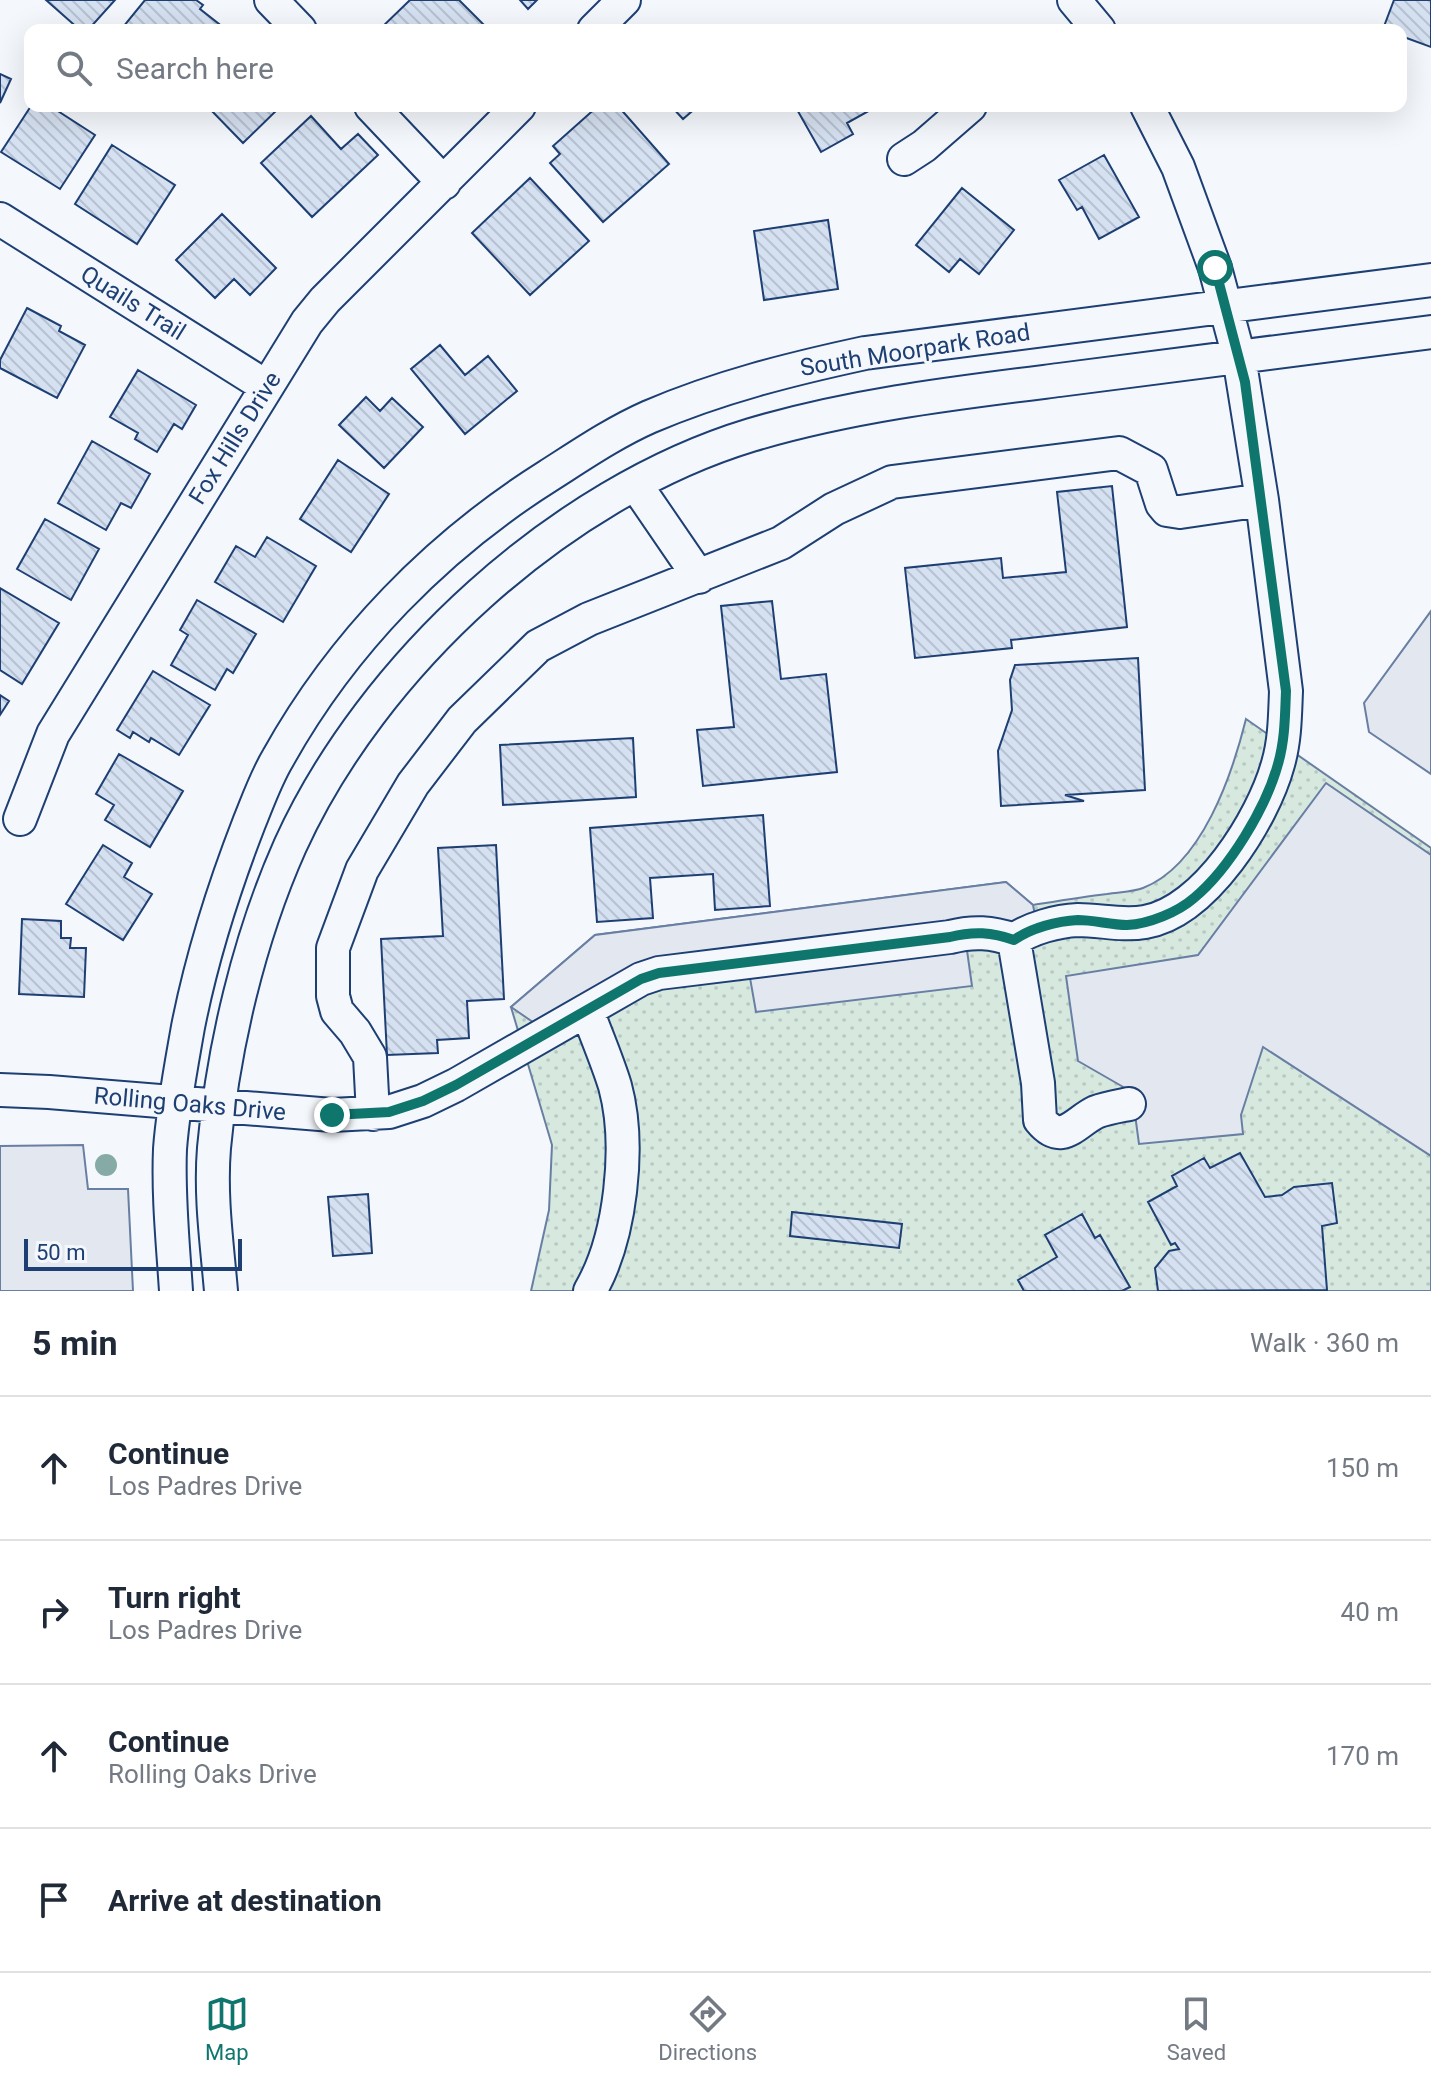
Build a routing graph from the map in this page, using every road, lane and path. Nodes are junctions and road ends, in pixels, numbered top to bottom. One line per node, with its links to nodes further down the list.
1 (271, 0): 3 (street)
2 (624, 0): 4 (street)
3 (294, 24)
4 (600, 24)
5 (377, 112): 10 (street)
6 (513, 112): 10 (street, Fox Hills Drive)
7 (963, 112): 9 (street)
8 (1150, 112): 13 (street)
9 (904, 159)
10 (444, 183): 16 (street, Fox Hills Drive)
11 (0, 219): 16 (street, Quails Trail)
12 (1431, 280): 13 (street, South Moorpark Road)
13 (1226, 307): 15 (street); 24 (street, South Moorpark Road)
14 (1431, 332): 15 (street, South Moorpark Road)
15 (1239, 357): 17 (street, South Moorpark Road); 18 (street)
16 (267, 387): 20 (street, Fox Hills Drive)
17 (636, 485): 19 (street); 26 (street, South Moorpark Road)
18 (1262, 500): 19 (street); 21 (street)
19 (699, 577): 27 (street)
20 (20, 819)
21 (1014, 940): 22 (street, Rolling Oaks Drive); 25 (street)
22 (587, 1010): 27 (street, Rolling Oaks Drive); 30 (street)
23 (0, 1090): 24 (street, Rolling Oaks Drive)
24 (176, 1103): 26 (street, Rolling Oaks Drive); 28 (street, South Moorpark Road)
25 (1129, 1104)
26 (220, 1108): 27 (street, Rolling Oaks Drive); 29 (street, South Moorpark Road)
27 (373, 1114)
28 (176, 1291)
29 (221, 1291)
30 (590, 1291)

